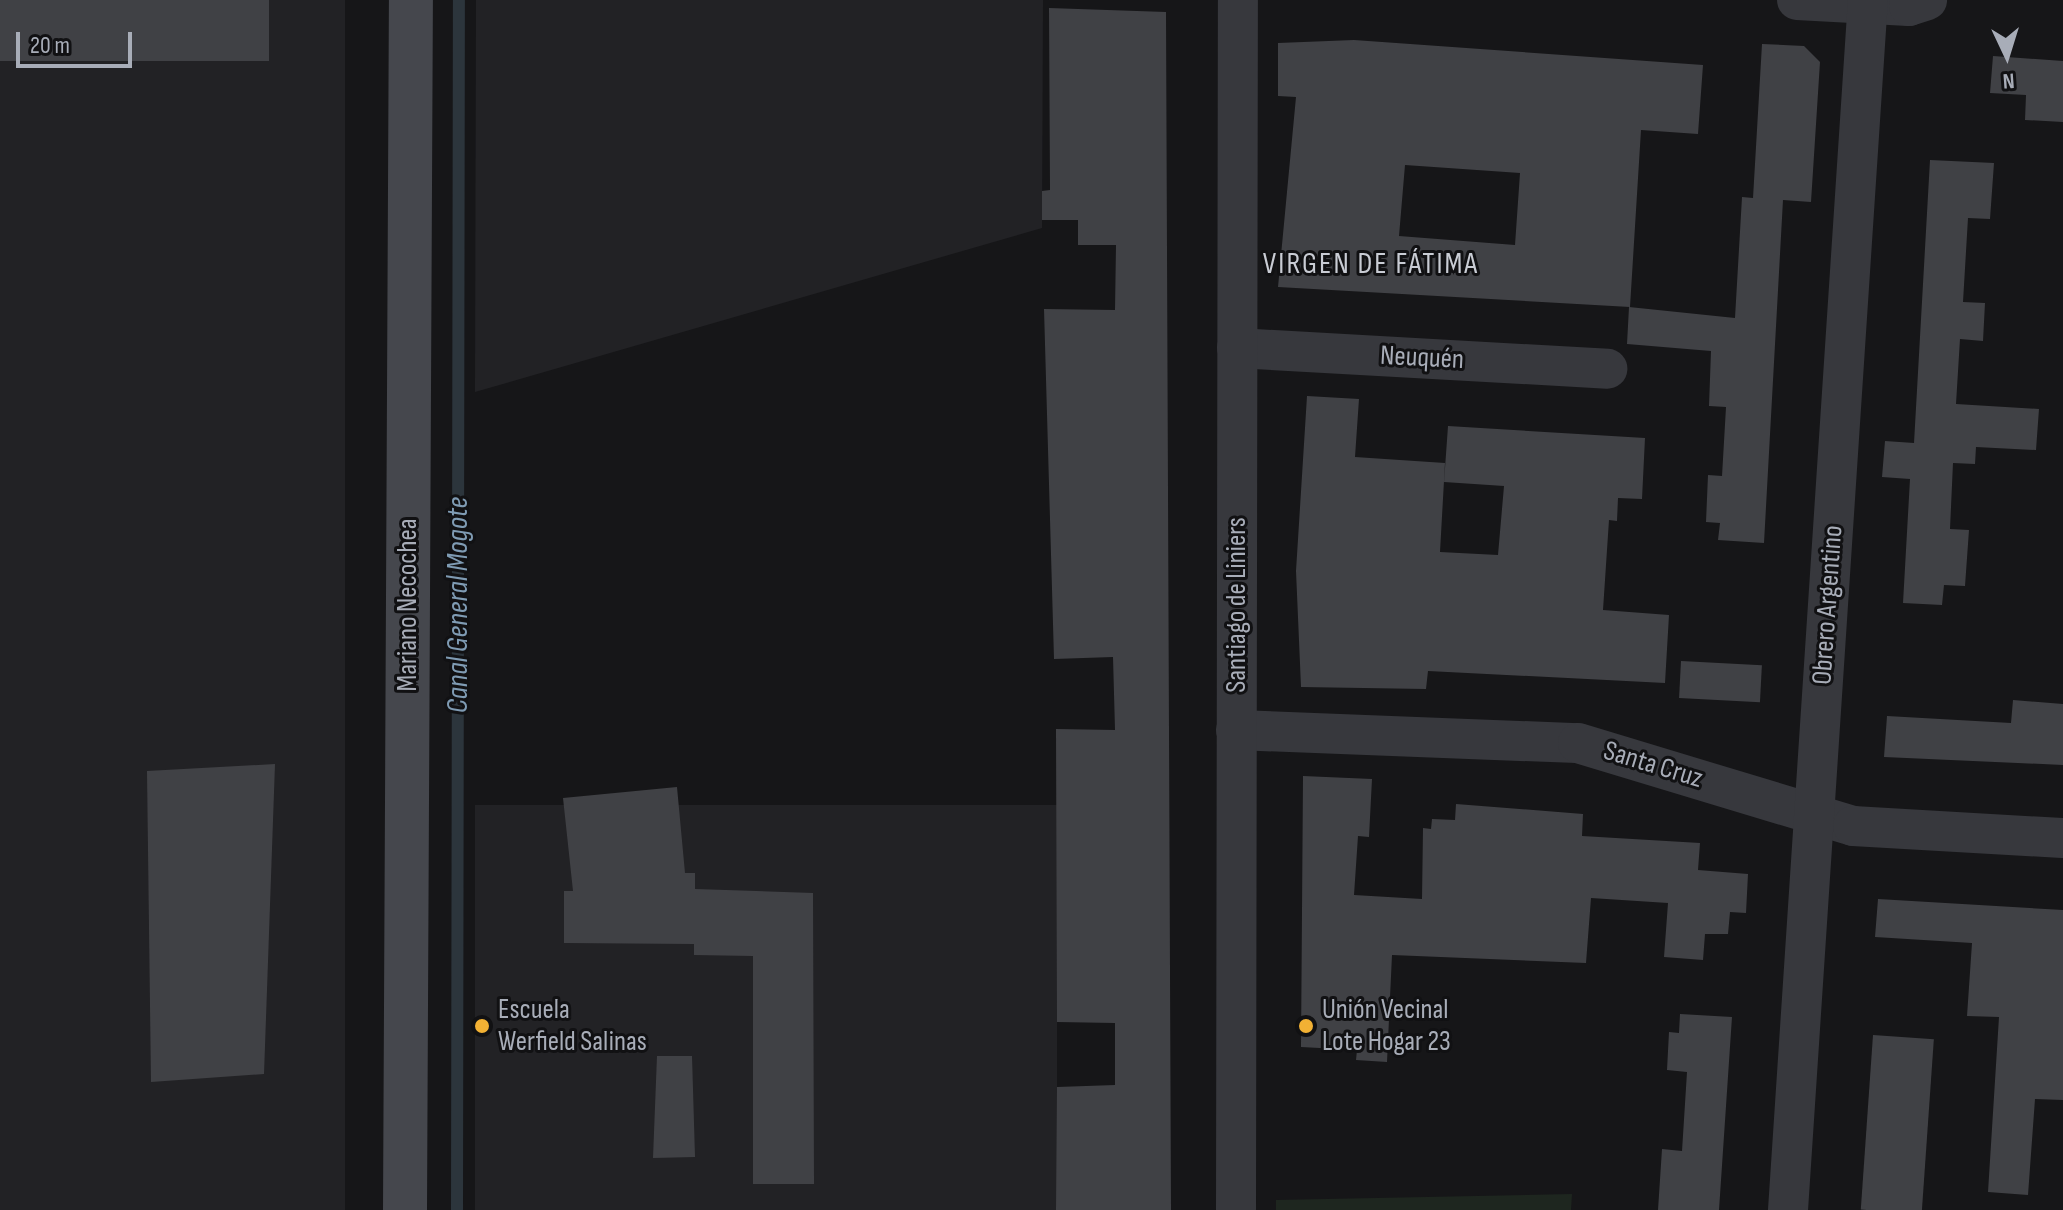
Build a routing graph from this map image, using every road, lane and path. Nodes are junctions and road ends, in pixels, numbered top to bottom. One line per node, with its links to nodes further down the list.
1 (411, 0): 11 (main road, Mariano Necochea)
2 (1238, 0): 6 (street, Santiago de Liniers)
3 (1797, 0): 5 (street)
4 (1927, 0): 5 (street)
5 (1867, 2): 9 (street, Obrero Argentino)
6 (1237, 348): 7 (street, Neuquén); 8 (street, Santiago de Liniers)
7 (1607, 369)
8 (1236, 730): 9 (street, Santa Cruz); 12 (street, Santiago de Liniers)
9 (1814, 814): 10 (street, Santa Cruz); 13 (street, Obrero Argentino)
10 (2063, 838)
11 (405, 1210)
12 (1236, 1210)
13 (1788, 1210)

